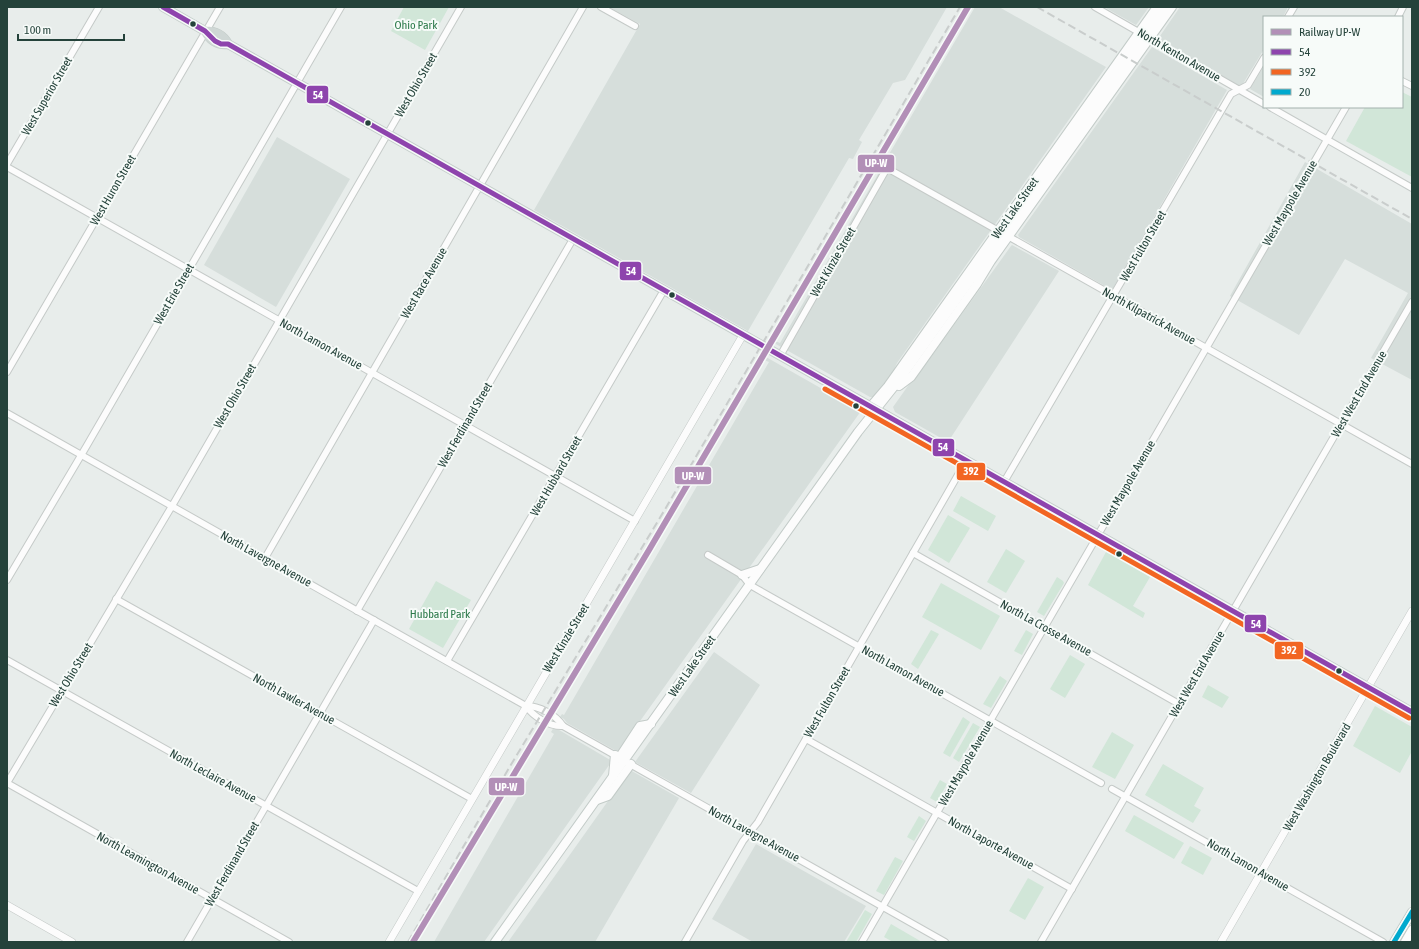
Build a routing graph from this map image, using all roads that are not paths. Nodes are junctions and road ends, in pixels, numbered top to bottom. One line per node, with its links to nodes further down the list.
1 (99, 7): 29 (street, West Superior Street)
2 (163, 7): 17 (main road)
3 (220, 7): 17 (street, West Huron Street)
4 (341, 7): 21 (street, West Erie Street)
5 (461, 7): 27 (street, West Ohio Street)
6 (583, 7): 31 (street, West Race Avenue)
7 (601, 7): 16 (street)
8 (1095, 7): 18 (street, North Kenton Avenue)
9 (1157, 7): 18 (main road, West Lake Street)
10 (1165, 7): 18 (main road, West Lake Street)
11 (1172, 7): 18 (main road, West Lake Street)
12 (1294, 7): 14 (street)
13 (1404, 7): 15 (street)
14 (1289, 16)
15 (1399, 16)
16 (634, 26)
17 (205, 31): 21 (main road); 33 (street, West Huron Street)
18 (1145, 36): 23 (street, North Kenton Avenue); 34 (main road, West Lake Street)
19 (1263, 60): 23 (street, West Fulton Street)
20 (1403, 82): 22 (street)
21 (297, 83): 27 (main road); 36 (street, West Erie Street)
22 (1412, 86)
23 (1240, 90): 24 (street, North Kenton Avenue); 38 (street, West Fulton Street)
24 (1263, 103)
25 (1272, 108): 28 (street)
26 (1345, 108): 28 (street, West Maypole Avenue)
27 (388, 134): 31 (main road); 40 (street, West Ohio Street)
28 (1327, 139): 32 (street); 42 (street, West Maypole Avenue)
29 (7, 165): 33 (street, North Lamon Avenue)
30 (887, 168): 34 (street, North Kilpatrick Avenue); 43 (street, West Kinzie Street)
31 (480, 186): 35 (main road); 45 (street, West Race Avenue)
32 (1412, 188)
33 (97, 217): 36 (street, North Lamon Avenue); 44 (street, West Huron Street)
34 (1004, 234): 38 (street, North Kilpatrick Avenue); 46 (main road, West Lake Street); 46 (main road, West Lake Street)
35 (573, 239): 37 (main road); 49 (street, West Ferdinand Street)
36 (189, 269): 40 (street, North Lamon Avenue); 50 (street, West Erie Street)
37 (664, 290): 41 (main road); 53 (street, West Hubbard Street)
38 (1114, 296): 42 (street, North Kilpatrick Avenue); 54 (street, West Fulton Street)
39 (1412, 302): 48 (street, West West End Avenue)
40 (280, 320): 45 (street, North Lamon Avenue); 55 (street, West Ohio Street)
41 (743, 335): 43 (main road); 56 (street, West Kinzie Street)
42 (1206, 348): 48 (street, North Kilpatrick Avenue); 57 (street, West Maypole Avenue)
43 (780, 356): 46 (main road)
44 (7, 372)
45 (372, 372): 49 (street, North Lamon Avenue); 60 (street, West Race Avenue)
46 (873, 408): 51 (main road); 61 (main road, West Lake Street)
47 (7, 413): 50 (street, North Lavergne Avenue)
48 (1341, 424): 52 (street, North Kilpatrick Avenue); 67 (street, West West End Avenue)
49 (465, 425): 53 (street, North Lamon Avenue); 66 (street, West Ferdinand Street)
50 (81, 455): 55 (street, North Lavergne Avenue); 63 (street, West Erie Street)
51 (966, 461): 54 (main road); 58 (street, West Fulton Street)
52 (1412, 464)
53 (556, 476): 56 (street, North Lamon Avenue); 73 (street, West Hubbard Street)
54 (1004, 482): 57 (main road)
55 (172, 506): 60 (street, North Lavergne Avenue); 65 (street, West Ohio Street)
56 (635, 521): 77 (street, West Kinzie Street)
57 (1098, 535): 67 (main road); 70 (street, West Maypole Avenue)
58 (912, 553): 70 (street, North La Crosse Avenue); 71 (street, West Fulton Street)
59 (708, 555): 62 (street, North Lamon Avenue)
60 (264, 558): 66 (street, North Lavergne Avenue)
61 (760, 569): 62 (main road); 64 (main road, West Lake Street)
62 (742, 575): 64 (street, North Lamon Avenue)
63 (7, 580)
64 (750, 585): 71 (street, North Lamon Avenue); 81 (main road, West Lake Street)
65 (116, 599): 75 (street, West Ohio Street); 79 (street, North Lawler Avenue)
66 (357, 611): 69 (street, North Lavergne Avenue)
67 (1233, 611): 74 (main road); 76 (street, West West End Avenue)
68 (1412, 611): 74 (street, West Washington Boulevard)
69 (374, 620): 73 (street, North Lavergne Avenue); 79 (street, West Ferdinand Street)
70 (1044, 627): 76 (street, North La Crosse Avenue); 80 (street, West Maypole Avenue)
71 (859, 646): 80 (street, North Lamon Avenue); 82 (street, West Fulton Street)
72 (7, 660): 75 (street, North Leclaire Avenue)
73 (447, 661): 77 (street, North Lavergne Avenue)
74 (1368, 687): 78 (main road); 93 (street, West Washington Boulevard)
75 (62, 691): 84 (street, West Ohio Street); 90 (street, North Leclaire Avenue)
76 (1179, 704): 87 (street, West West End Avenue)
77 (526, 706): 83 (street, North Lavergne Avenue); 88 (street, West Kinzie Street)
78 (1412, 712)
79 (320, 713): 88 (street, North Lawler Avenue); 90 (street, West Ferdinand Street)
80 (991, 720): 85 (street, North Lamon Avenue); 91 (street, West Maypole Avenue)
81 (650, 724): 83 (main road, West Lake Street); 83 (main road)
82 (806, 739): 91 (street, North Laporte Avenue); 92 (street, West Fulton Street)
83 (625, 761): 89 (main road, West Lake Street); 89 (main road); 92 (street, North Lavergne Avenue)
84 (7, 783): 96 (street, North Leamington Avenue)
85 (1101, 783)
86 (1112, 789): 87 (street, North Lamon Avenue)
87 (1126, 796): 93 (street, North Lamon Avenue); 94 (street, West West End Avenue)
88 (472, 799): 95 (street, West Kinzie Street)
89 (597, 800): 105 (main road, West Lake Street)
90 (266, 806): 95 (street, North Leclaire Avenue); 96 (street, West Ferdinand Street)
91 (937, 813): 94 (street, North Laporte Avenue); 98 (street, West Maypole Avenue)
92 (750, 832): 98 (street, North Lavergne Avenue); 106 (street, West Fulton Street)
93 (1261, 873): 110 (street, West Washington Boulevard); 111 (street, North Lamon Avenue)
94 (1072, 889): 109 (street, West West End Avenue)
95 (418, 891): 104 (street, West Kinzie Street)
96 (212, 899): 102 (street, West Ferdinand Street); 103 (street, North Leamington Avenue)
97 (7, 905): 101 (street)
98 (883, 907): 107 (street, West Maypole Avenue); 108 (street, North Lavergne Avenue)
99 (1412, 912): 112 (main road)
100 (1412, 930): 113 (main road)
101 (72, 942)
102 (187, 942)
103 (289, 942)
104 (389, 942)
105 (495, 942)
106 (685, 942)
107 (862, 942)
108 (945, 942)
109 (1041, 942)
110 (1221, 942)
111 (1383, 942)
112 (1394, 942)
113 (1405, 942)

